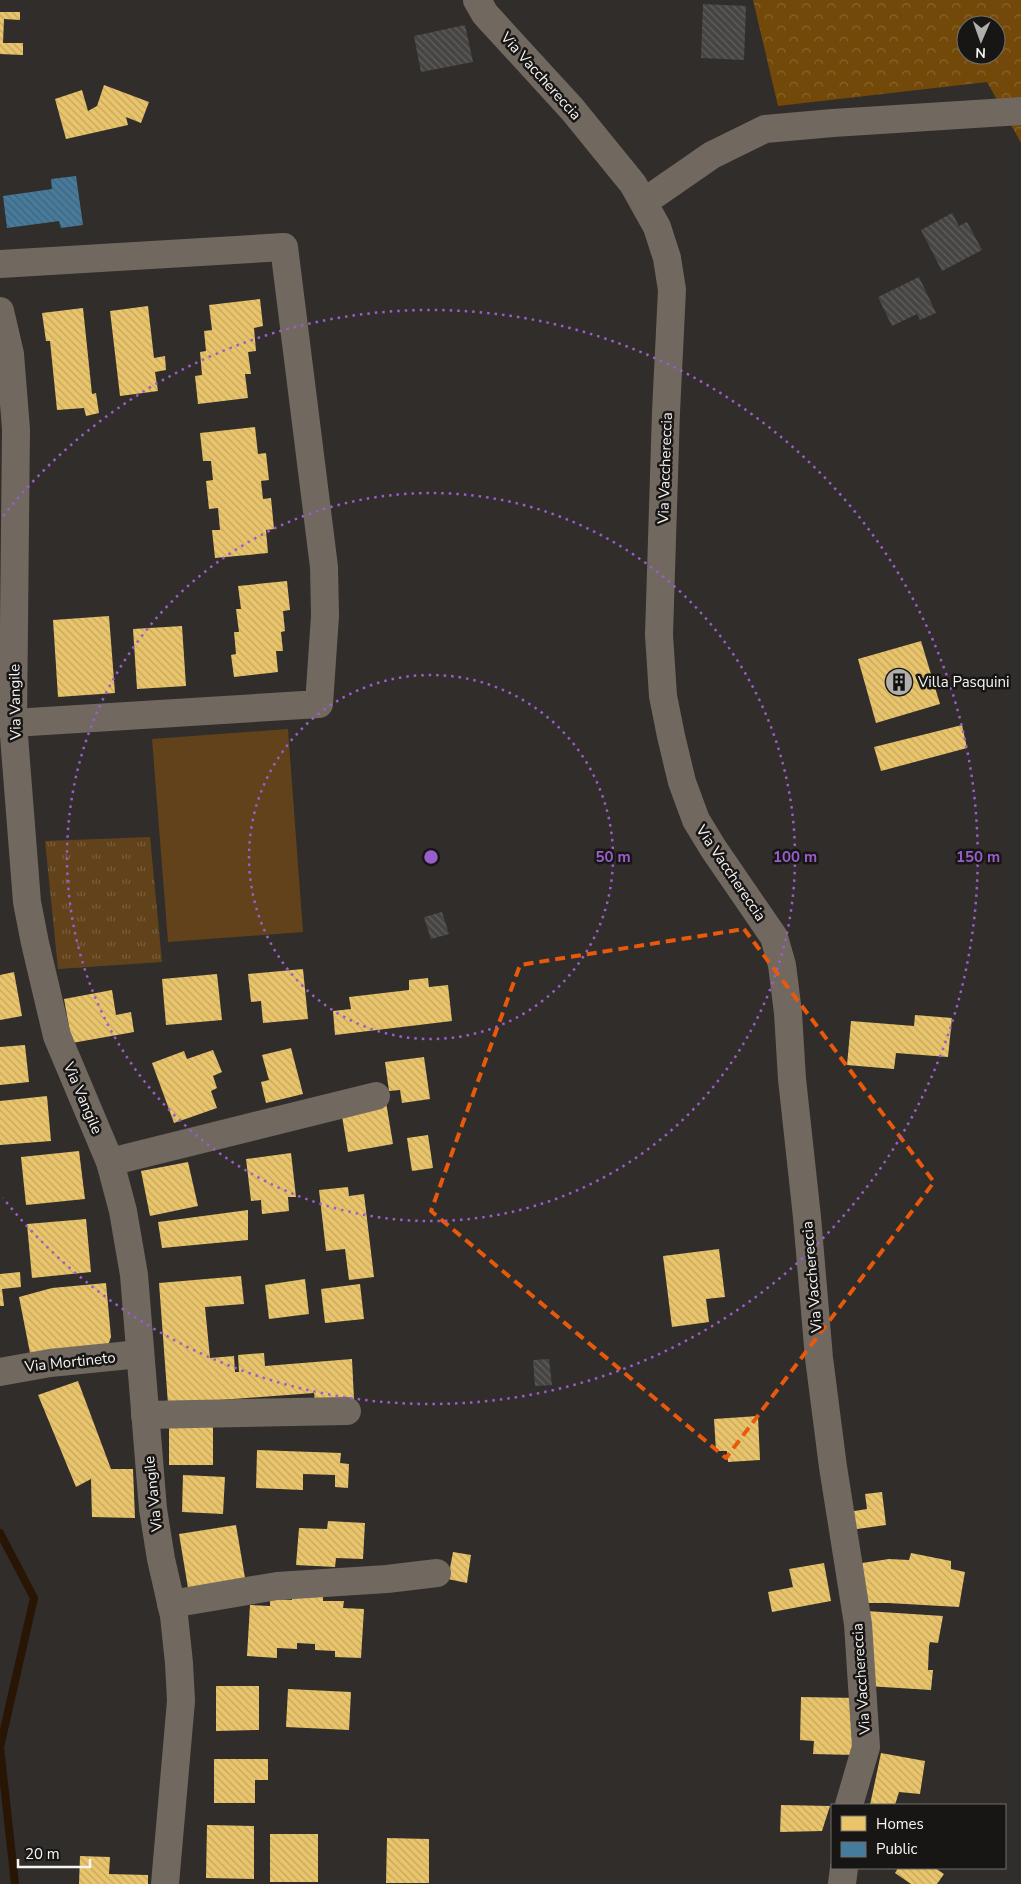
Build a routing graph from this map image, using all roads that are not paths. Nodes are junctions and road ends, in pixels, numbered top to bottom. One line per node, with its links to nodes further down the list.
1 (477, 0): 3 (street, Via Vacchereccia)
2 (1021, 111): 3 (street)
3 (644, 202): 16 (street, Via Vacchereccia)
4 (0, 264): 7 (street)
5 (0, 311): 6 (street, Via Vangile)
6 (5, 355): 7 (street, Via Vangile)
7 (13, 723): 9 (street, Via Vangile)
8 (376, 1096): 9 (street)
9 (110, 1162): 10 (street, Via Vangile)
10 (140, 1354): 11 (street, Via Mortineto); 13 (street, Via Vangile)
11 (0, 1372)
12 (347, 1411): 13 (street)
13 (145, 1415): 15 (street, Via Vangile)
14 (437, 1573): 15 (street)
15 (171, 1604): 17 (street, Via Vangile)
16 (849, 1804)
17 (165, 1884)

